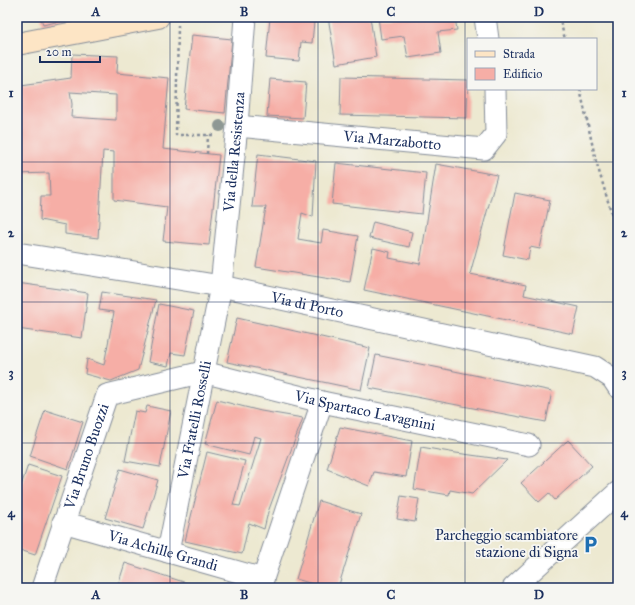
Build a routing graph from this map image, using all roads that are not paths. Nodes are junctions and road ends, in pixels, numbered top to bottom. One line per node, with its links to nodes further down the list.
1 (158, 17): 5 (main road)
2 (245, 17): 7 (street, Via della Resistenza)
3 (485, 17): 4 (street)
4 (488, 38)
5 (17, 44)
6 (495, 90): 7 (street, Via Marzabotto)
7 (237, 126): 9 (street, Via della Resistenza)
8 (17, 253): 9 (street, Via di Porto)
9 (221, 286): 10 (street, Via Fratelli Rosselli); 11 (street, Via di Porto)
10 (203, 372): 12 (street, Via Spartaco Lavagnini); 15 (street, Via Bruno Buozzi); 16 (street, Via Fratelli Rosselli)
11 (618, 387)
12 (322, 402): 13 (street, Via Spartaco Lavagnini); 17 (street)
13 (529, 446)
14 (618, 492): 19 (street)
15 (63, 522): 16 (street, Via Achille Grandi); 18 (street, Via Bruno Buozzi)
16 (168, 552): 17 (street, Via Achille Grandi)
17 (262, 583)
18 (42, 588)
19 (513, 588)

